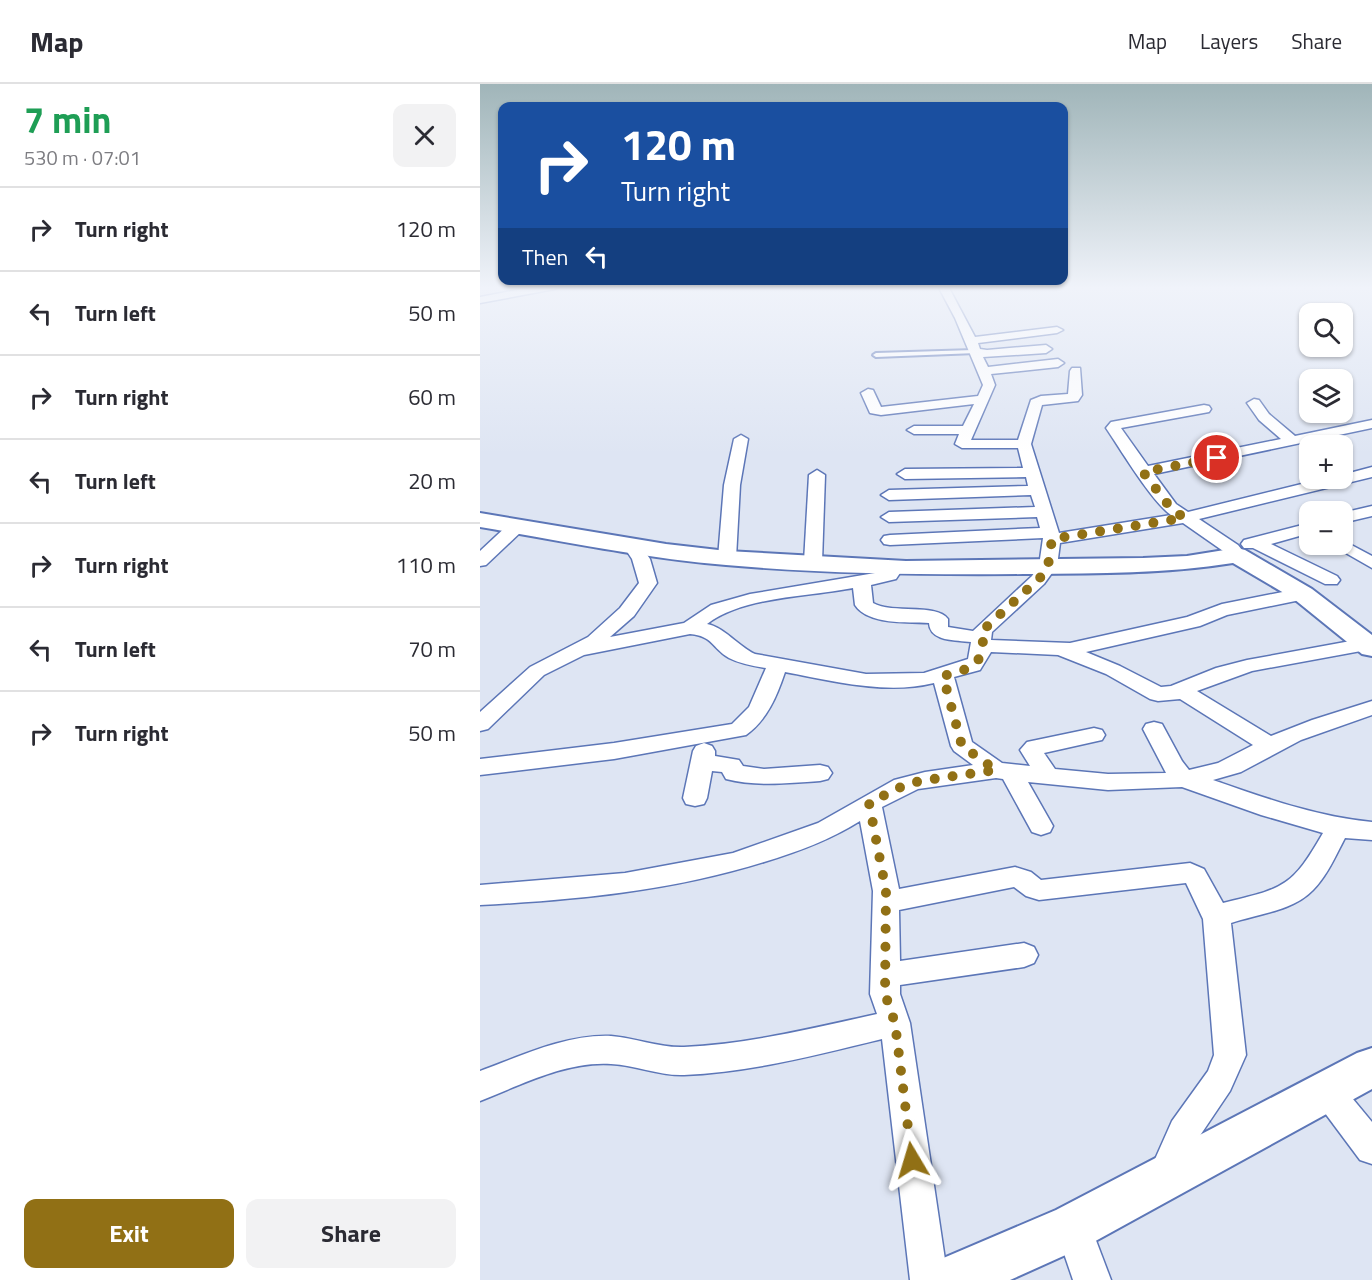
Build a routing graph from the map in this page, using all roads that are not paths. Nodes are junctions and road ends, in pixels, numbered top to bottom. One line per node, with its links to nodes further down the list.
1 (970, 342): 2 (street); 3 (lane); 5 (street)
2 (1046, 349)
3 (876, 355)
4 (1058, 363): 5 (street)
5 (983, 371): 8 (street)
6 (1076, 371): 16 (street)
7 (868, 393): 8 (street)
8 (983, 399): 13 (street)
9 (1254, 403): 15 (street)
10 (1204, 409): 18 (street)
11 (1372, 424): 15 (street)
12 (914, 430): 13 (street)
13 (968, 430): 16 (street)
14 (741, 439): 39 (street)
15 (1292, 441): 18 (street)
16 (1024, 444): 17 (street)
17 (1030, 471): 20 (street); 22 (street)
18 (1143, 472): 28 (street)
19 (1372, 472): 28 (street)
20 (905, 474)
21 (817, 475): 41 (street)
22 (1036, 490): 23 (street); 25 (street)
23 (889, 495)
24 (1372, 511): 26 (street)
25 (1043, 512): 27 (street); 34 (street)
26 (1353, 516)
27 (889, 517)
28 (1184, 518): 34 (street); 37 (street)
29 (480, 519): 31 (street)
30 (1353, 521): 32 (street)
31 (517, 526): 36 (street); 40 (street)
32 (1372, 529)
33 (1299, 531): 37 (street)
34 (1051, 536): 35 (street); 43 (street)
35 (890, 540)
36 (631, 544): 39 (street); 51 (street)
37 (1241, 549): 43 (street); 45 (street); 47 (street)
38 (1353, 552): 42 (street)
39 (727, 558): 41 (street)
40 (480, 561)
41 (813, 562): 44 (street)
42 (1372, 563)
43 (1048, 566): 44 (street); 49 (street)
44 (895, 567): 46 (street)
45 (1331, 580)
46 (861, 581): 48 (street); 49 (street)
47 (1304, 594): 50 (street); 52 (street)
48 (690, 628): 51 (street); 53 (street)
49 (982, 642): 52 (street); 54 (street)
50 (1369, 646): 55 (street)
51 (582, 649): 57 (street)
52 (1063, 650): 55 (street)
53 (777, 666): 54 (street); 60 (street)
54 (943, 676): 64 (street)
55 (1179, 691): 61 (street)
56 (1372, 708): 61 (street)
57 (480, 724)
58 (1154, 729): 67 (street)
59 (1094, 735): 66 (street)
60 (706, 736): 62 (street); 63 (street)
61 (1269, 746): 67 (street)
62 (701, 763): 65 (street); 68 (street)
63 (480, 767)
64 (1003, 771): 66 (street); 69 (street); 70 (street)
65 (820, 773)
66 (1047, 775): 67 (street)
67 (1184, 779): 71 (street)
68 (695, 798)
69 (869, 803): 72 (street); 73 (street)
70 (1041, 826)
71 (1362, 828): 74 (street)
72 (480, 895)
73 (887, 902): 74 (street); 76 (street)
74 (1217, 919): 82 (street)
75 (1024, 955): 76 (street)
76 (885, 975): 77 (street)
77 (895, 1023): 79 (street); 84 (street)
78 (1372, 1067): 80 (street)
79 (480, 1086)
80 (1327, 1091): 81 (street); 82 (street)
81 (1372, 1148)
82 (1164, 1179): 83 (street)
83 (1073, 1227): 85 (street); 86 (street)
84 (929, 1280)
85 (952, 1280)
86 (1092, 1280)

